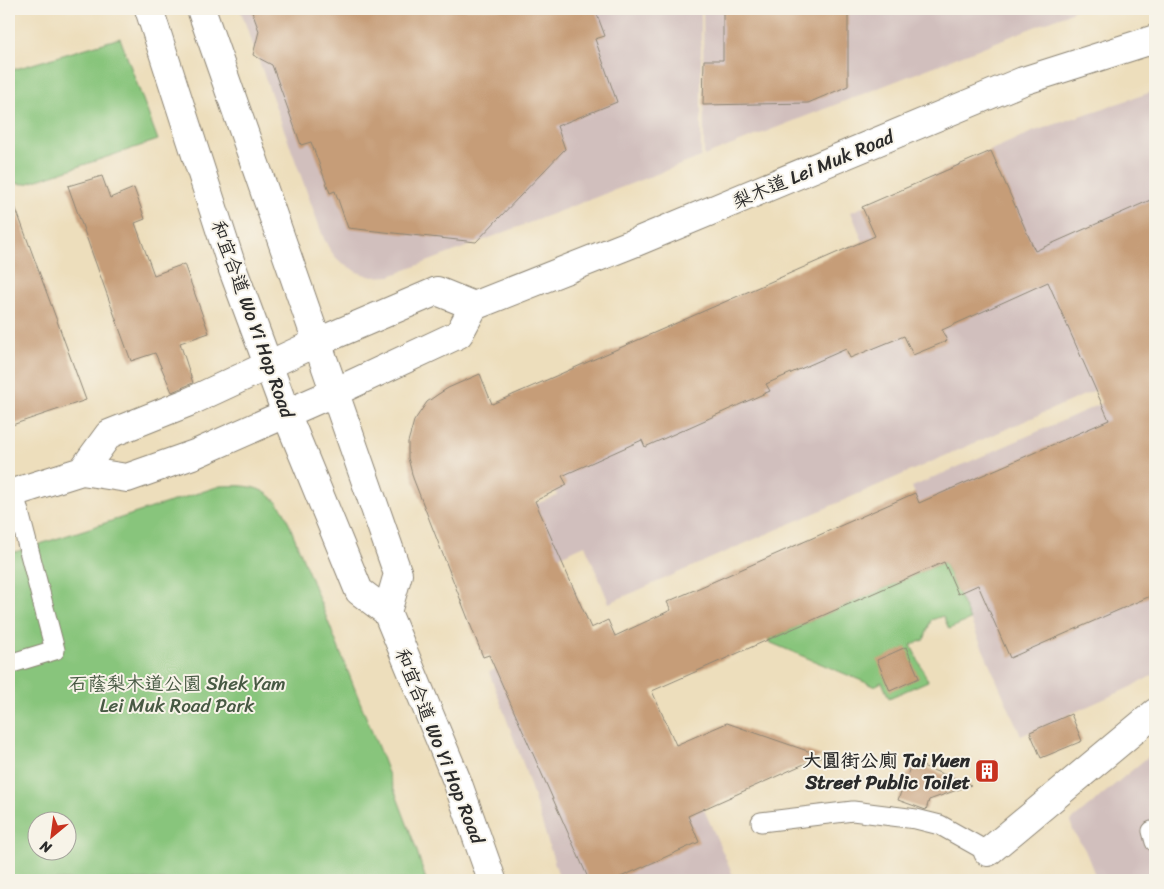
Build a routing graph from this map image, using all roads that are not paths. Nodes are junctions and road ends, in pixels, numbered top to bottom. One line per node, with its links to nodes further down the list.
1 (149, 9): 6 (street, 和宜合道 Wo Yi Hop Road)
2 (201, 9): 5 (street)
3 (1155, 38): 4 (street, 梨木道 Lei Muk Road)
4 (474, 306): 5 (street); 7 (street)
5 (318, 342): 6 (street); 7 (street)
6 (268, 366): 8 (street, 和宜合道 Wo Yi Hop Road); 9 (street)
7 (335, 392): 8 (street); 11 (street)
8 (286, 414): 9 (street); 11 (street, 和宜合道 Wo Yi Hop Road)
9 (82, 471): 10 (street)
10 (11, 494): 12 (lane)
11 (387, 612): 16 (street, 和宜合道 Wo Yi Hop Road)
12 (9, 664)
13 (1155, 713): 15 (street)
14 (761, 822): 15 (lane)
15 (988, 852)
16 (492, 880)

